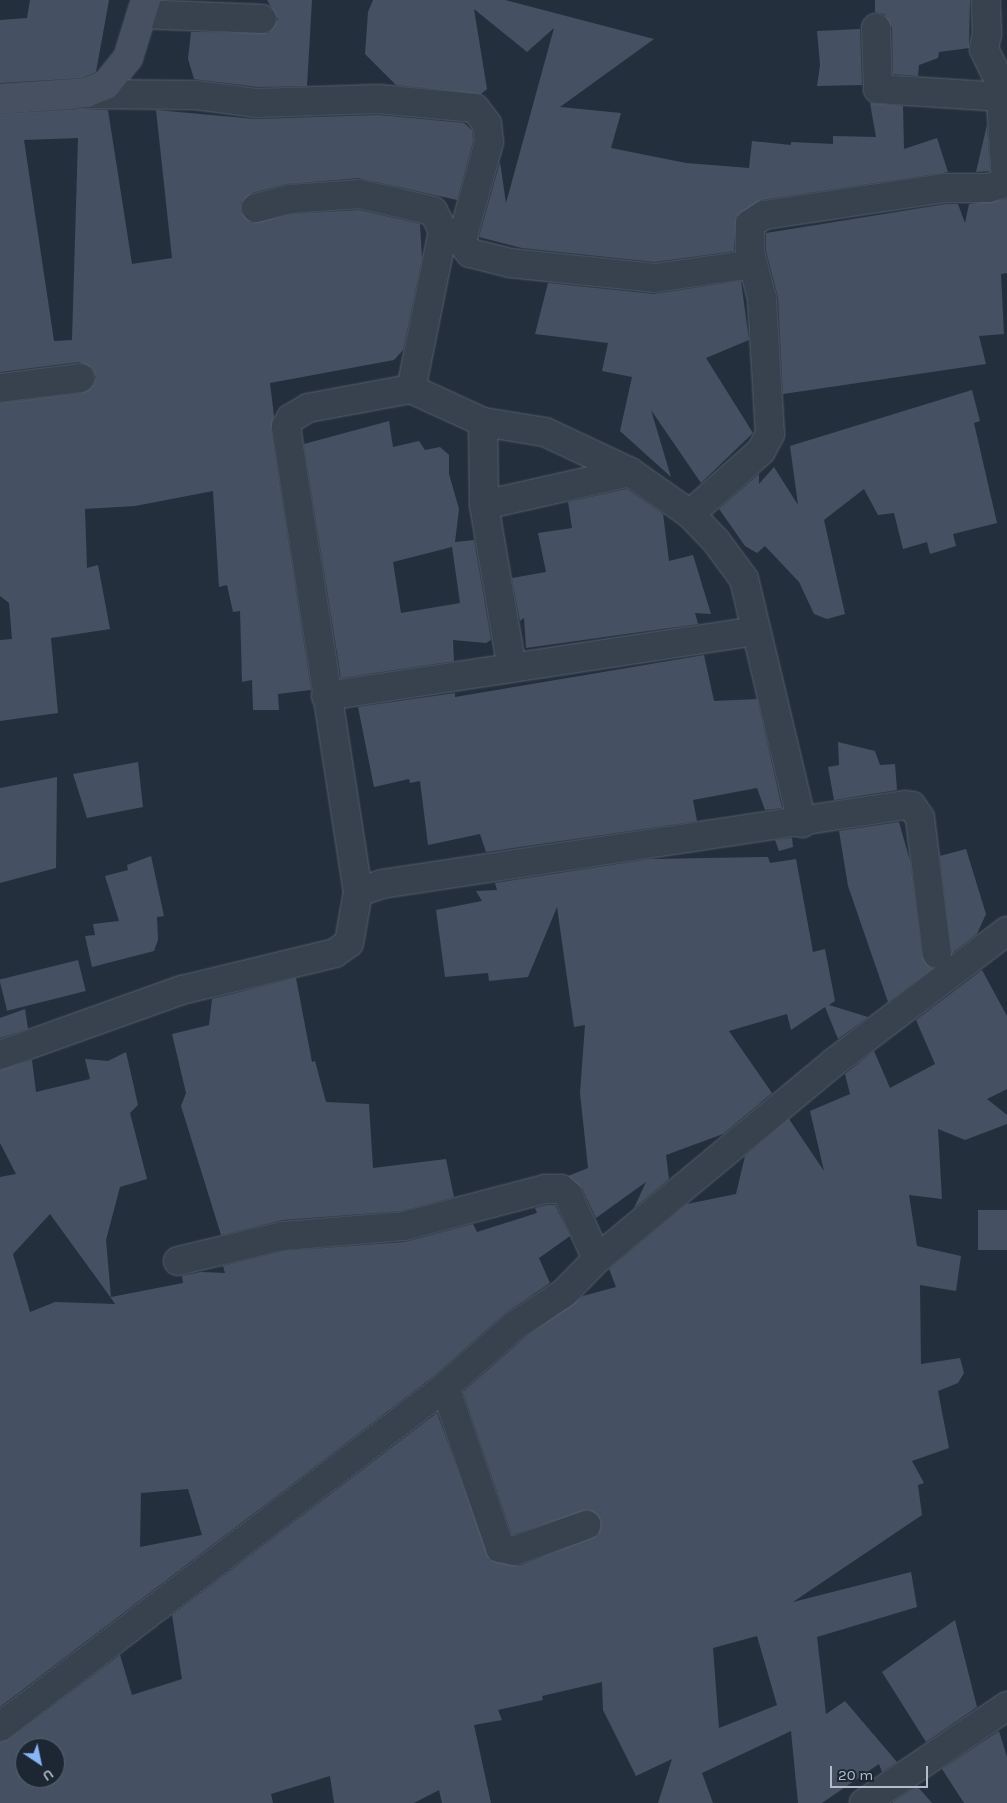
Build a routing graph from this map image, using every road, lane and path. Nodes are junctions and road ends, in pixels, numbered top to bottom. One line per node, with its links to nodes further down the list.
1 (986, 0): 6 (street)
2 (144, 7): 3 (street); 5 (street)
3 (262, 18)
4 (876, 28): 6 (street)
5 (82, 94): 7 (street); 9 (street)
6 (1003, 97): 9 (street)
7 (0, 99)
8 (256, 208): 12 (street)
9 (752, 264): 16 (street)
10 (80, 378): 11 (street)
11 (0, 388)
12 (411, 390): 13 (street); 19 (street)
13 (483, 422): 14 (street); 15 (street)
14 (630, 472): 15 (street); 16 (street)
15 (484, 506): 18 (street)
16 (690, 514): 17 (street)
17 (755, 631): 18 (street); 20 (street)
18 (512, 668): 19 (street)
19 (326, 696): 21 (street)
20 (802, 823): 21 (street); 23 (street)
21 (358, 892): 24 (street)
22 (1007, 930): 25 (street)
23 (936, 954)
24 (0, 1055)
25 (597, 1259): 26 (street); 27 (street)
26 (178, 1262)
27 (445, 1387): 28 (street); 30 (street)
28 (586, 1525)
29 (1007, 1706): 31 (street)
30 (0, 1727)
31 (864, 1803)

